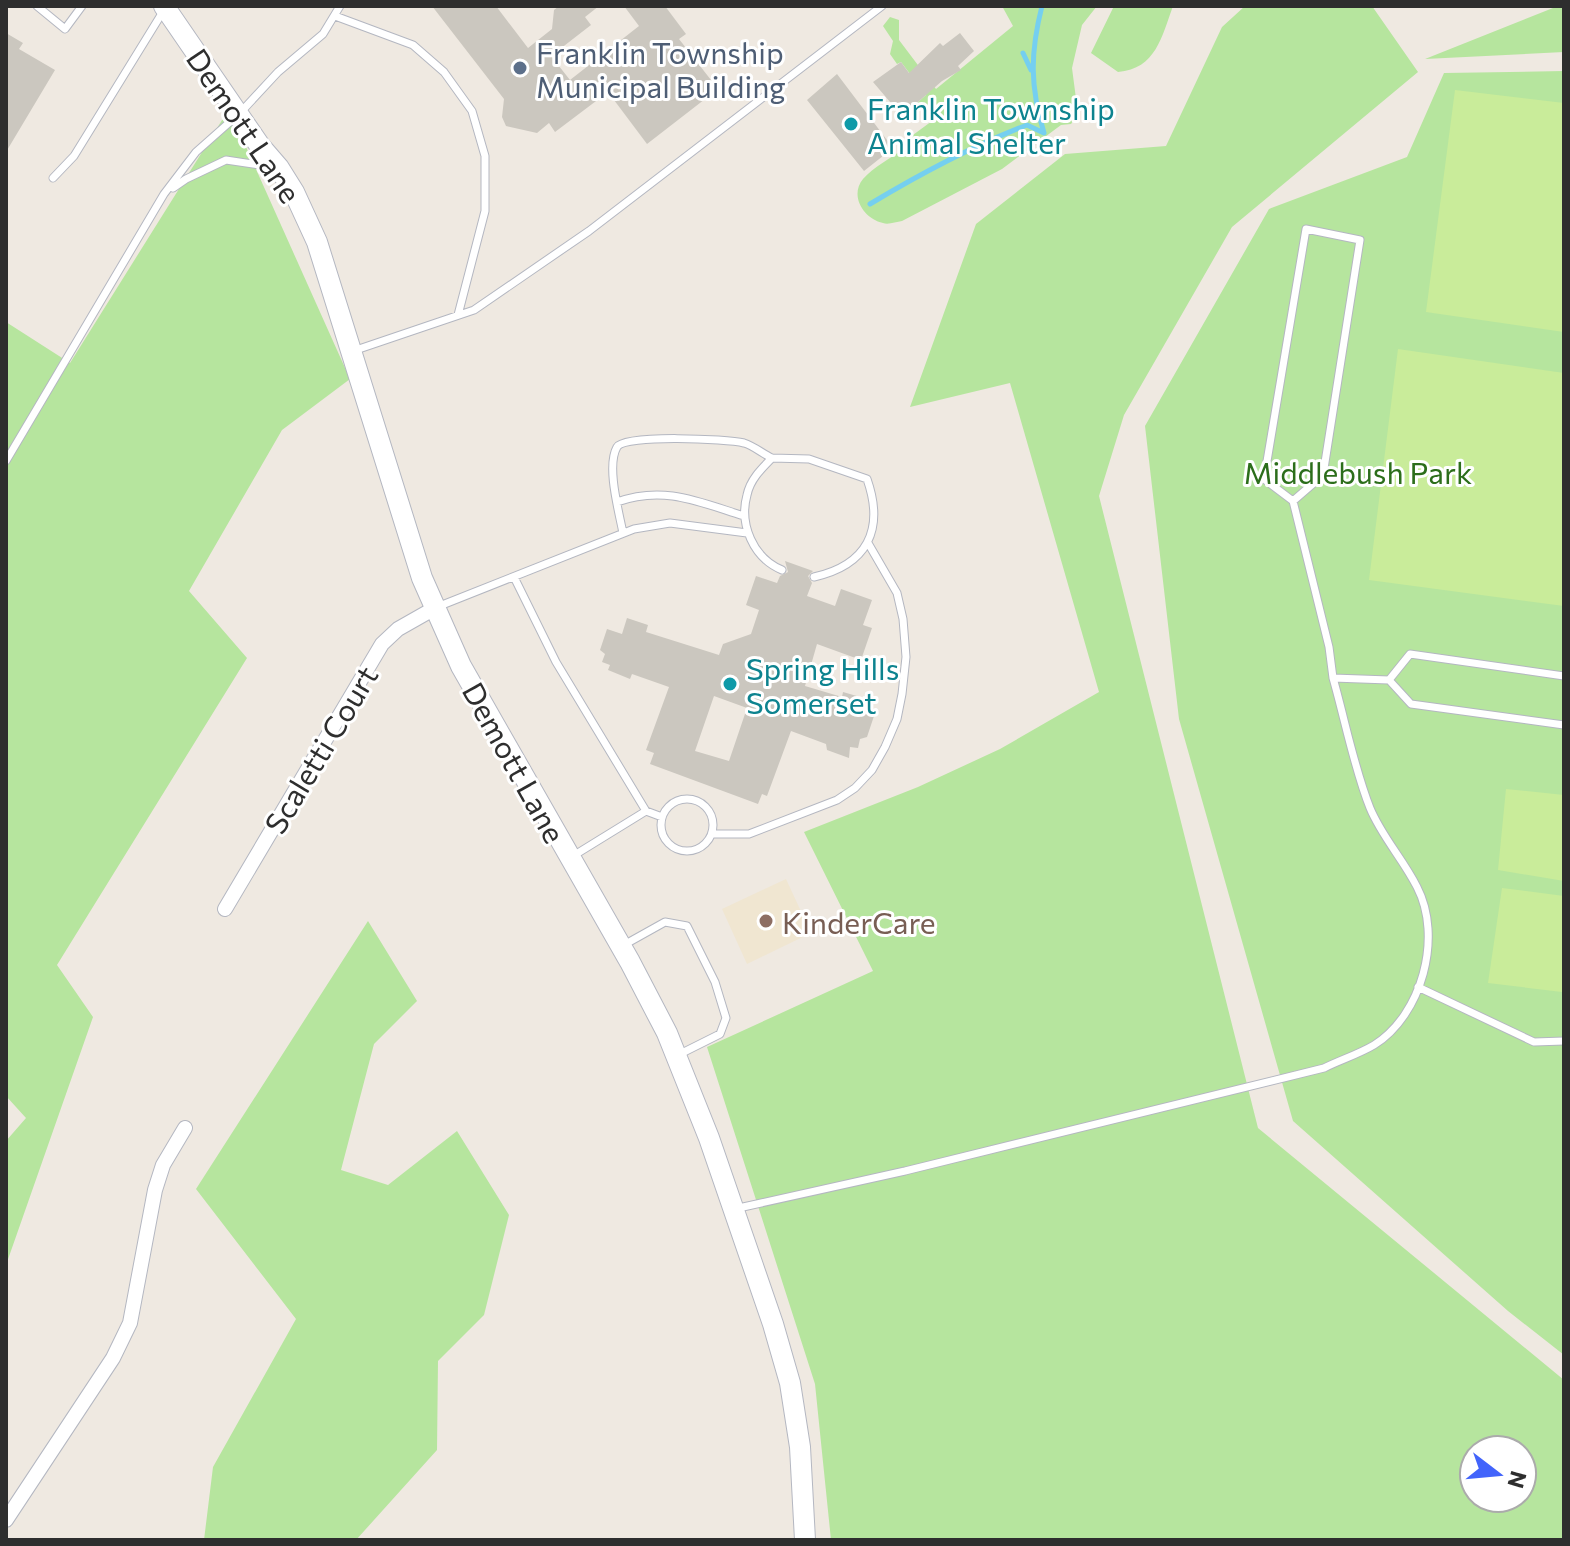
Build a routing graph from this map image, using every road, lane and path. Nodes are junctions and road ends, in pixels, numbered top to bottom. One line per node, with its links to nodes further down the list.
1 (37, 6): 2 (lane)
2 (82, 6)
3 (340, 6): 6 (lane)
4 (882, 6): 11 (lane)
5 (165, 7): 7 (street, Demott Lane); 9 (lane)
6 (335, 16): 7 (lane); 11 (lane)
7 (240, 113): 8 (street, Demott Lane); 10 (lane)
8 (279, 168): 10 (lane); 12 (street, Demott Lane)
9 (53, 178)
10 (164, 194): 14 (lane)
11 (458, 315): 12 (lane)
12 (353, 351): 24 (street, Demott Lane)
13 (772, 458): 16 (lane); 17 (lane); 20 (lane)
14 (6, 461)
15 (1293, 501): 15 (lane); 26 (lane)
16 (617, 502): 17 (lane); 18 (lane)
17 (744, 516): 19 (lane)
18 (623, 533): 19 (lane); 22 (lane)
19 (747, 533): 21 (lane)
20 (868, 543): 23 (lane); 31 (lane)
21 (782, 570)
22 (514, 577): 24 (lane); 29 (lane)
23 (814, 577)
24 (435, 608): 32 (street, Demott Lane); 33 (street, Scaletti Court)
25 (1564, 676): 27 (lane)
26 (1333, 678): 27 (lane); 35 (lane)
27 (1389, 680): 28 (lane)
28 (1564, 725)
29 (646, 811): 30 (lane); 32 (lane)
30 (662, 817): 31 (lane); 31 (lane)
31 (713, 834)
32 (569, 859): 34 (street, Demott Lane)
33 (225, 909)
34 (620, 947): 37 (street, Demott Lane); 37 (lane)
35 (1418, 987): 36 (lane); 39 (lane)
36 (1564, 1041)
37 (676, 1056): 39 (street, Demott Lane)
38 (185, 1128): 40 (street)
39 (733, 1209): 41 (street, Demott Lane)
40 (6, 1520)
41 (805, 1540)

